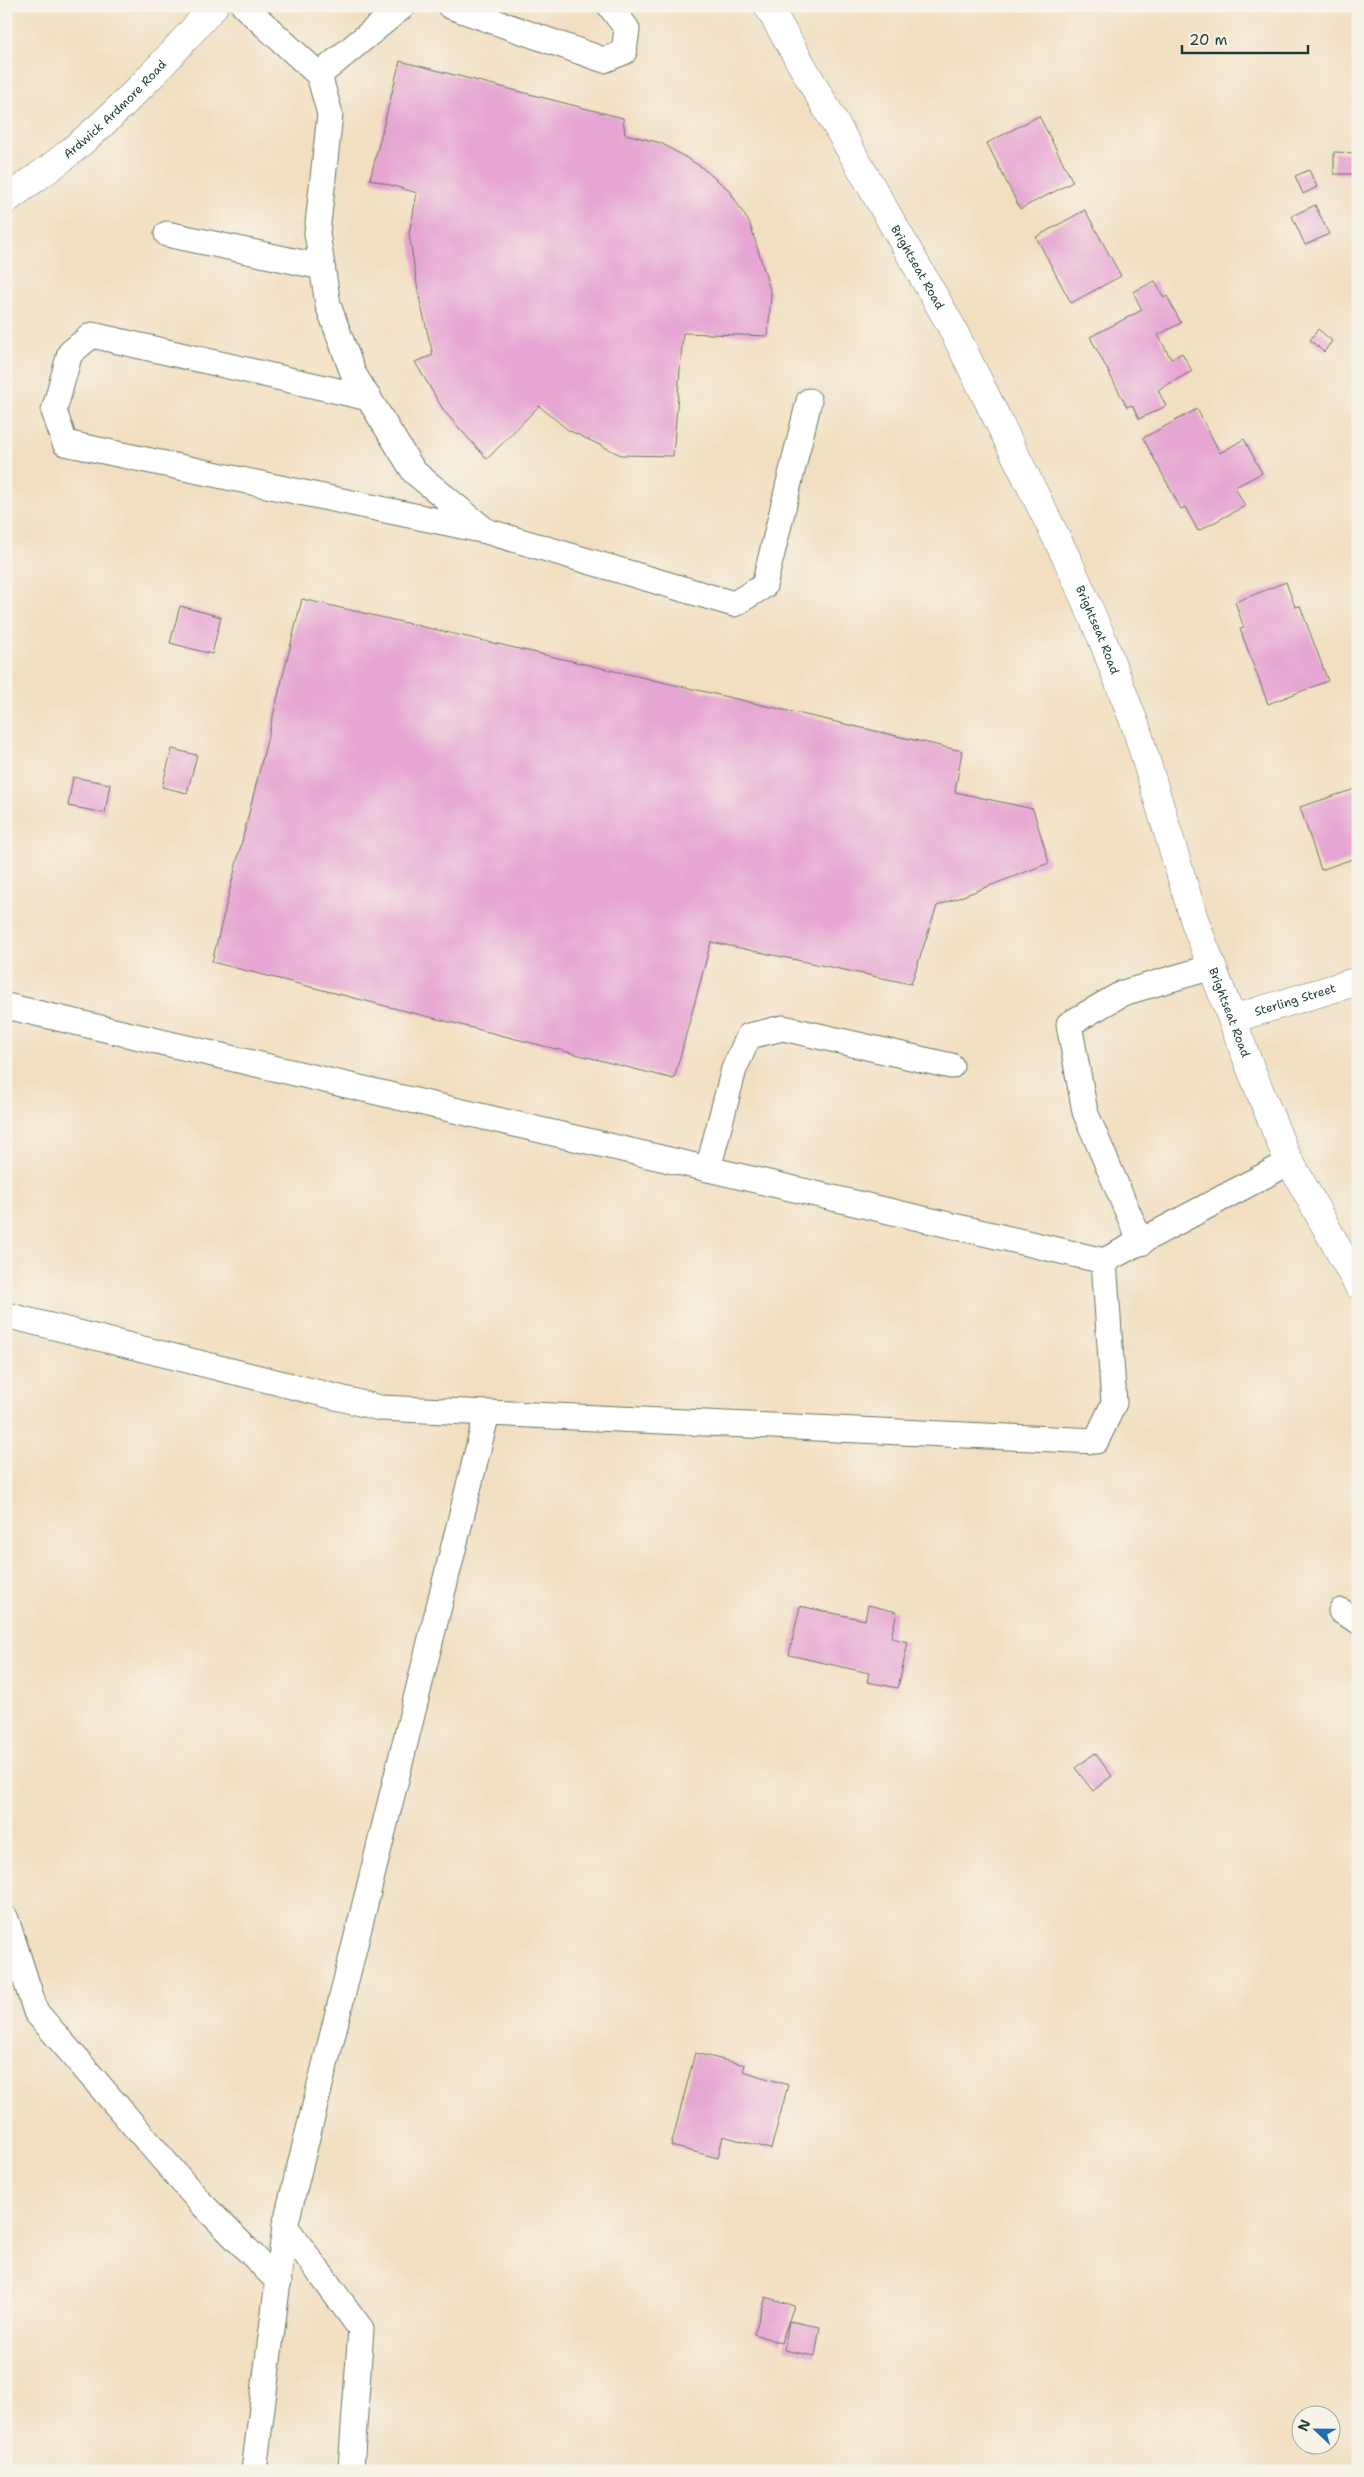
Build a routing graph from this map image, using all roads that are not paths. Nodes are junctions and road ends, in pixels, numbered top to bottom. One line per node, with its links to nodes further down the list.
1 (214, 6): 8 (street, Ardwick Ardmore Road)
2 (244, 6): 7 (lane)
3 (403, 6): 7 (lane)
4 (450, 6): 5 (lane)
5 (610, 6)
6 (768, 6): 14 (street, Brightseat Road)
7 (319, 75): 10 (lane)
8 (6, 200)
9 (166, 234): 10 (lane)
10 (322, 267): 11 (lane)
11 (369, 398): 13 (lane); 13 (lane)
12 (809, 401): 13 (lane)
13 (486, 531)
14 (1212, 967): 17 (street, Brightseat Road); 21 (lane)
15 (1358, 981): 17 (street, Sterling Street)
16 (6, 1006): 20 (lane)
17 (1232, 1019): 19 (street, Brightseat Road)
18 (951, 1066): 20 (lane)
19 (1290, 1162): 21 (lane); 23 (street, Brightseat Road)
20 (708, 1169): 22 (lane)
21 (1141, 1243): 22 (lane)
22 (1104, 1261): 25 (lane)
23 (1358, 1285)
24 (6, 1315): 25 (lane)
25 (487, 1413): 27 (lane)
26 (6, 1919): 28 (lane)
27 (285, 2226): 28 (lane); 30 (lane)
28 (278, 2282): 29 (lane)
29 (254, 2471)
30 (349, 2471)

